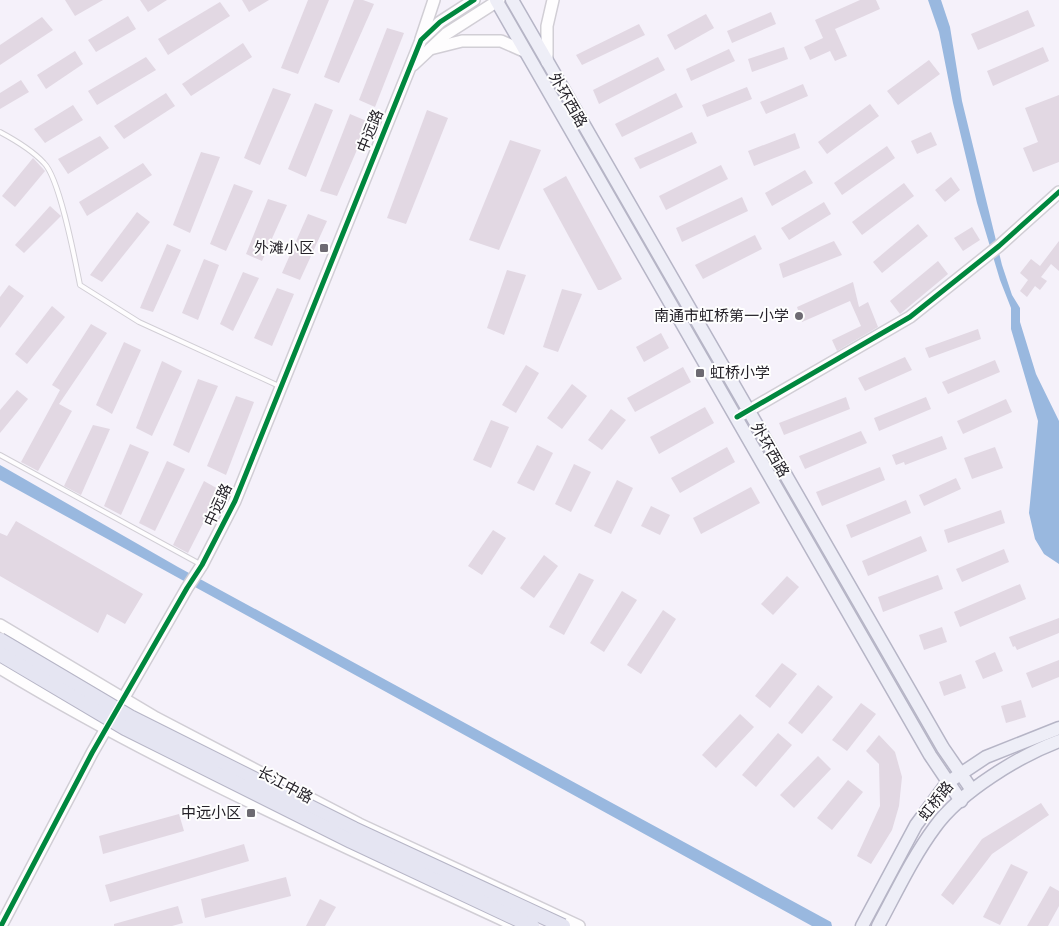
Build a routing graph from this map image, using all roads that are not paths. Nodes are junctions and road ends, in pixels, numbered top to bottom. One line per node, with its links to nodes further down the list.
1 (434, 0): 6 (street)
2 (474, 0): 6 (street, 中远路)
3 (497, 0): 7 (street, 中远路); 8 (main road, 外环西路)
4 (512, 0): 9 (main road, 外环西路)
5 (553, 0): 9 (street)
6 (421, 40): 10 (street, 中远路)
7 (429, 49): 8 (street); 10 (street, 中远路)
8 (526, 52): 14 (main road, 外环西路)
9 (547, 62): 14 (main road, 外环西路)
10 (408, 70): 13 (street, 中远路)
11 (0, 132): 13 (lane)
12 (1059, 192): 14 (street)
13 (281, 388): 16 (street, 中远路)
14 (742, 414): 25 (main road, 外环西路); 26 (main road, 外环西路)
15 (0, 455): 16 (lane)
16 (200, 568): 21 (street, 中远路)
17 (0, 625): 21 (street, 长江中路)
18 (0, 640): 32 (highway, 长江中路, bridge)
19 (0, 654): 31 (highway, 长江中路, bridge)
20 (0, 668): 22 (street, 长江中路)
21 (122, 699): 22 (street, 中远路); 33 (street, 长江中路)
22 (106, 728): 29 (street, 中远路); 30 (street, 长江中路)
23 (1059, 728): 25 (main road, 虹桥路)
24 (1059, 741): 27 (main road, 虹桥路)
25 (959, 774): 26 (main road, 虹桥路); 27 (main road, 外环西路)
26 (947, 783): 28 (main road, 外环西路); 34 (main road, 虹桥路)
27 (972, 790): 28 (main road, 虹桥路)
28 (962, 801): 35 (main road, 虹桥路)
29 (1, 926)
30 (516, 926)
31 (532, 926)
32 (564, 926)
33 (579, 926)
34 (862, 926)
35 (878, 926)

